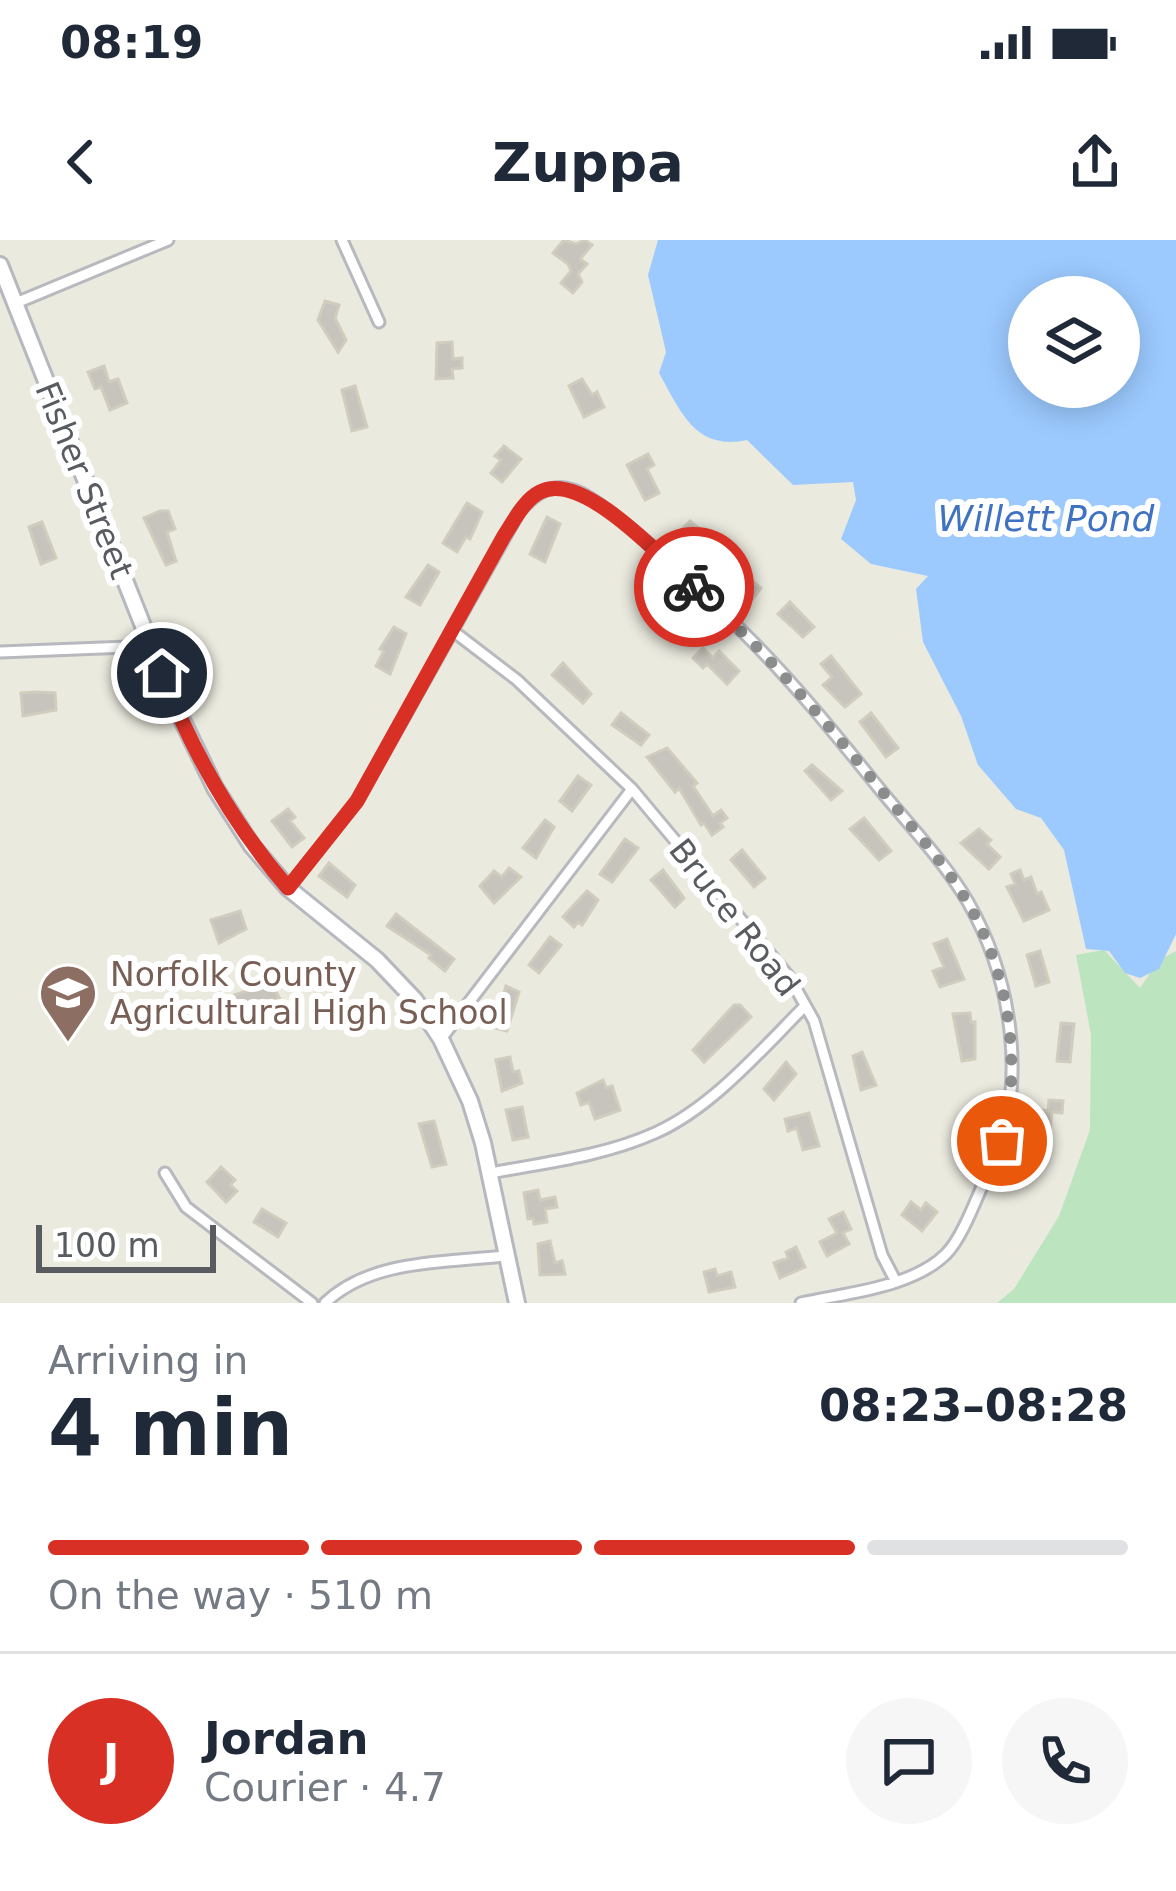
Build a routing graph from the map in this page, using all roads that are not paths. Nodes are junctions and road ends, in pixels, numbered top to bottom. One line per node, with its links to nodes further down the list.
1 (168, 240): 4 (street)
2 (343, 240): 5 (street)
3 (0, 265): 4 (main road, Fisher Street)
4 (16, 303): 7 (main road, Fisher Street)
5 (379, 322)
6 (453, 632): 9 (street, Bruce Road); 10 (street); 16 (street)
7 (153, 646): 8 (street); 10 (main road, Fisher Street)
8 (0, 652)
9 (632, 789): 11 (street, Bruce Road); 12 (street)
10 (288, 888): 12 (main road, Fisher Street)
11 (805, 1006): 14 (street); 16 (street, Bruce Road)
12 (441, 1040): 14 (main road, Fisher Street)
13 (165, 1173): 17 (street)
14 (490, 1173): 15 (main road, Fisher Street)
15 (504, 1256): 18 (street); 19 (main road, Fisher Street)
16 (895, 1280): 20 (street)
17 (312, 1303)
18 (325, 1303)
19 (517, 1303)
20 (801, 1303)

